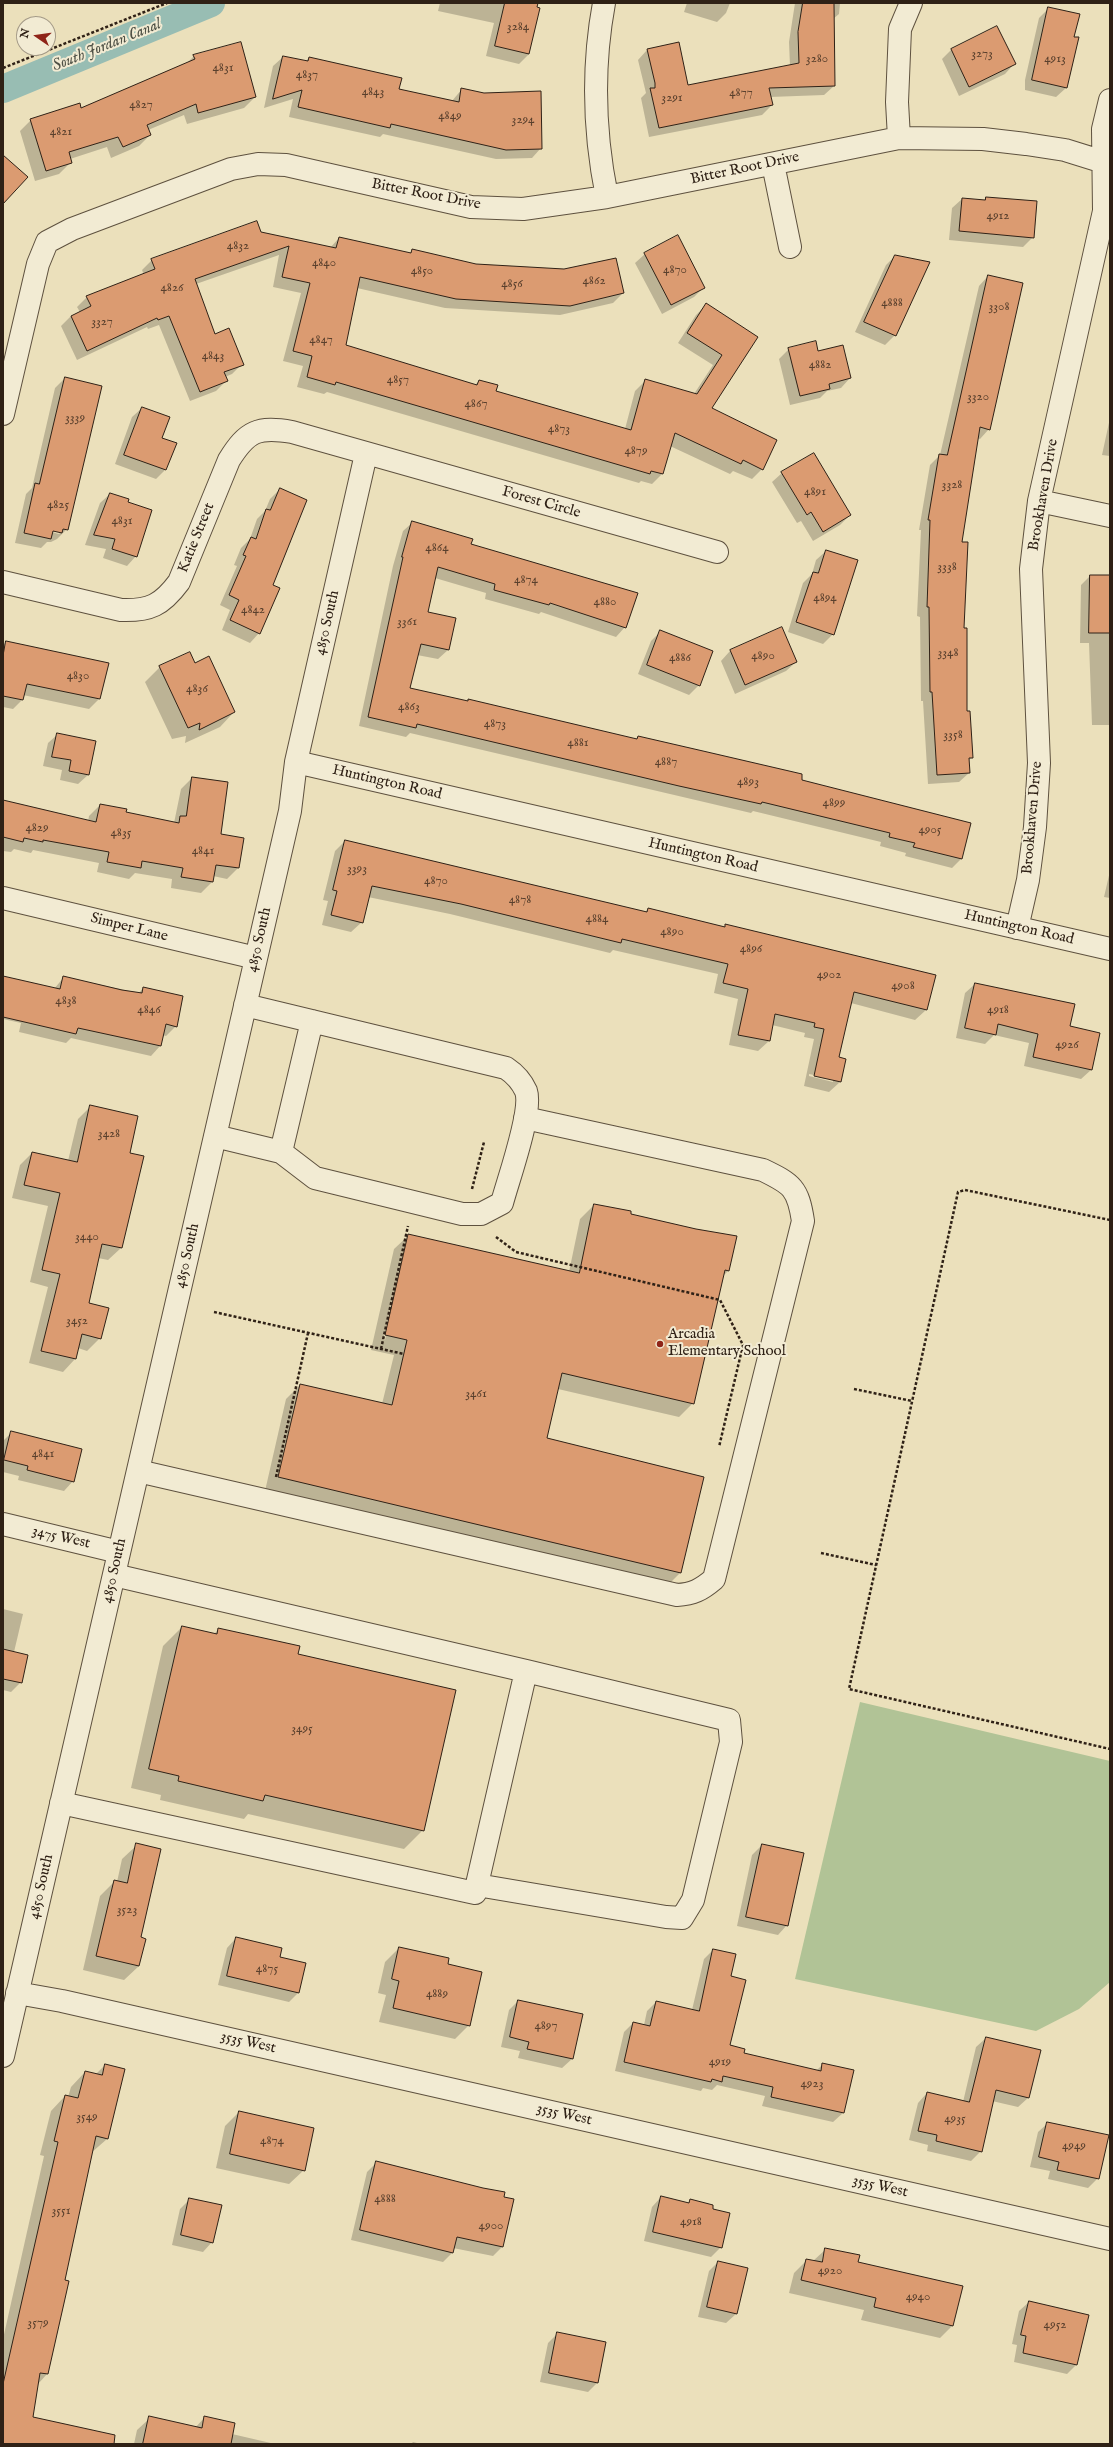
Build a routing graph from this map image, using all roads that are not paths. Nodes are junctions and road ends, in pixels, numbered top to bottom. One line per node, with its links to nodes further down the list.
1 (604, 3): 7 (street)
2 (911, 3): 4 (street)
3 (1110, 100): 5 (street, Brookhaven Drive)
4 (899, 138): 5 (street, Bitter Root Drive); 6 (street, Bitter Root Drive)
5 (1107, 163): 11 (street, Brookhaven Drive)
6 (773, 164): 7 (street, Bitter Root Drive); 8 (street)
7 (607, 197): 9 (street, Bitter Root Drive)
8 (790, 247)
9 (3, 414)
10 (366, 454): 13 (street, Forest Circle); 14 (street, Katie Street); 15 (street, 4850 South)
11 (1039, 501): 12 (street); 17 (street, Brookhaven Drive)
12 (1110, 516)
13 (716, 552)
14 (3, 582)
15 (296, 762): 17 (street, Huntington Road); 19 (street, 4850 South)
16 (3, 898): 19 (street, Simper Lane)
17 (1017, 928): 18 (street, Huntington Road)
18 (1110, 949)
19 (256, 958): 20 (street, 4850 South)
20 (245, 1005): 21 (street); 23 (street, 4850 South)
21 (312, 1021): 22 (street); 24 (street)
22 (526, 1118): 24 (street); 25 (street)
23 (215, 1136): 24 (street); 25 (street, 4850 South)
24 (281, 1152)
25 (138, 1471): 27 (street, 4850 South)
26 (3, 1524): 27 (street, 3475 West)
27 (119, 1552): 28 (street, 4850 South)
28 (114, 1574): 29 (street); 30 (street, 4850 South)
29 (526, 1671): 31 (street); 31 (street)
30 (61, 1803): 31 (street); 32 (street, 4850 South)
31 (477, 1885)
32 (17, 1993): 33 (street, 4850 South); 34 (street, 3535 West)
33 (3, 2056)
34 (1110, 2239)

